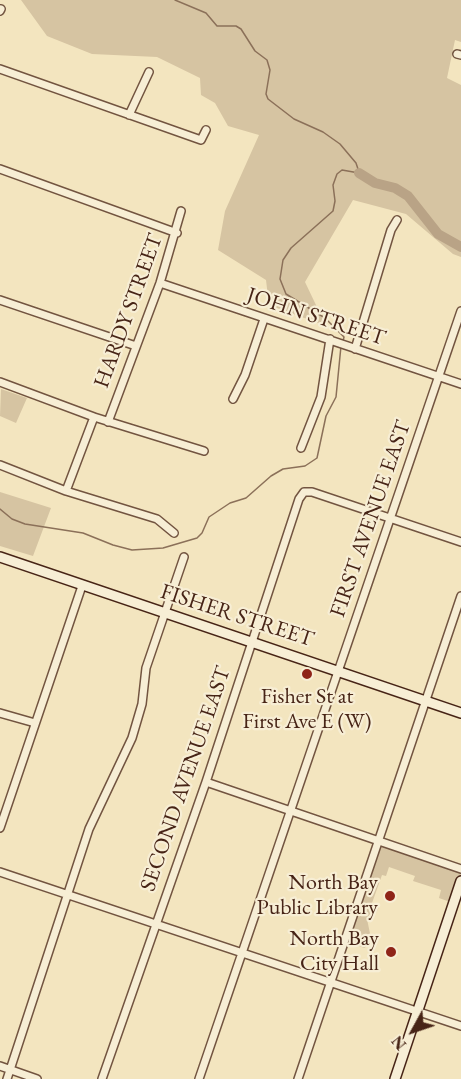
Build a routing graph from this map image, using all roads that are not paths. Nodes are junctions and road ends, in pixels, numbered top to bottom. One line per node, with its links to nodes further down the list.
1 (0, 69): 3 (street)
2 (149, 72): 3 (street)
3 (129, 115): 4 (street)
4 (206, 130)
5 (0, 169): 8 (street)
6 (182, 211): 8 (street, HARDY STREET)
7 (397, 220): 15 (street)
8 (177, 233): 9 (street, HARDY STREET)
9 (159, 283): 12 (street, JOHN STREET); 14 (street, HARDY STREET)
10 (0, 300): 14 (street)
11 (461, 311): 16 (street, FIRST AVENUE EAST)
12 (264, 319): 13 (street, JOHN STREET); 19 (street)
13 (330, 339): 15 (street, JOHN STREET); 22 (street)
14 (136, 346): 21 (street, HARDY STREET)
15 (353, 348): 16 (street, JOHN STREET)
16 (439, 377): 18 (street, JOHN STREET); 26 (street, FIRST AVENUE EAST)
17 (0, 382): 20 (street)
18 (461, 384)
19 (233, 399)
20 (94, 417): 21 (street); 25 (street, HARDY STREET)
21 (108, 422): 23 (street)
22 (301, 448)
23 (204, 451)
24 (0, 465): 25 (street)
25 (66, 491): 27 (street)
26 (391, 518): 28 (street); 34 (street, SECOND AVENUE EAST); 35 (street, FIRST AVENUE EAST)
27 (174, 532)
28 (461, 542)
29 (0, 557): 31 (main road, FISHER STREET)
30 (184, 557): 33 (street)
31 (82, 586): 33 (main road, FISHER STREET); 39 (street)
32 (461, 596): 36 (street)
33 (165, 613): 34 (main road, FISHER STREET); 47 (street)
34 (252, 642): 35 (main road, FISHER STREET); 40 (street, SECOND AVENUE EAST)
35 (338, 670): 36 (main road, FISHER STREET); 41 (street, FIRST AVENUE EAST)
36 (425, 701): 38 (main road, FISHER STREET); 43 (street)
37 (0, 713): 39 (street)
38 (461, 713)
39 (35, 723): 42 (street)
40 (206, 782): 41 (street); 48 (street, SECOND AVENUE EAST)
41 (291, 810): 43 (street); 49 (street, FIRST AVENUE EAST)
42 (0, 828)
43 (378, 840): 44 (street); 50 (street)
44 (461, 869)
45 (0, 872): 47 (street)
46 (461, 880): 51 (main road)
47 (68, 895): 48 (street); 54 (street)
48 (154, 924): 49 (street); 57 (street, SECOND AVENUE EAST)
49 (242, 954): 50 (street); 58 (street, FIRST AVENUE EAST)
50 (330, 982): 51 (street); 59 (street)
51 (418, 1011): 52 (street); 60 (main road)
52 (461, 1026)
53 (0, 1066): 54 (street)
54 (10, 1070): 55 (street); 56 (street)
55 (7, 1079)
56 (37, 1079)
57 (102, 1079)
58 (199, 1079)
59 (298, 1079)
60 (395, 1079)

